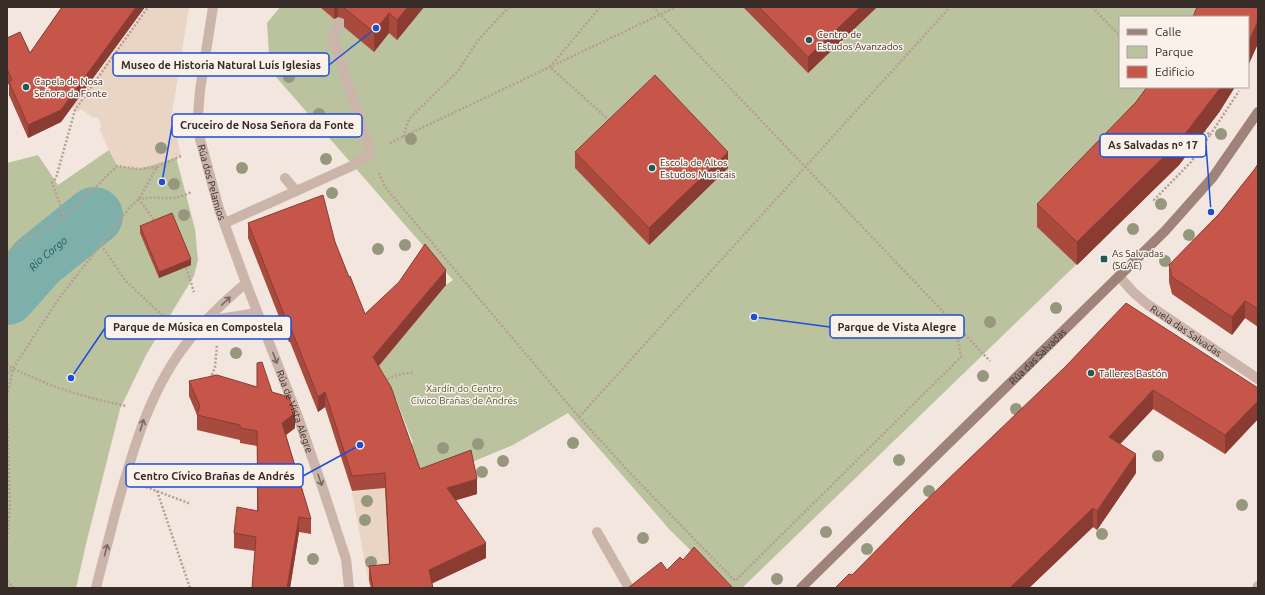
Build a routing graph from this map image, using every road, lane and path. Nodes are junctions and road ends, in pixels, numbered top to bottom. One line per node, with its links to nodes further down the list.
1 (148, 7): 28 (path)
2 (213, 7): 30 (street, Rúa dos Pelamios)
3 (509, 7): 18 (path)
4 (600, 7): 12 (path)
5 (653, 7): 9 (path)
6 (676, 7): 9 (path)
7 (950, 7): 21 (path)
8 (1092, 7): 11 (path)
9 (660, 14): 12 (path); 21 (path)
10 (339, 23): 19 (street)
11 (1119, 35)
12 (550, 67): 15 (path); 18 (path)
13 (1239, 91): 17 (path)
14 (1258, 112): 34 (main road, Rúa das Salvadas)
15 (612, 122)
16 (1205, 131): 17 (path)
17 (1210, 135): 27 (path)
18 (403, 137): 19 (path)
19 (372, 152): 24 (street); 52 (path)
20 (181, 156): 22 (path)
21 (804, 166): 40 (path); 52 (path)
22 (157, 167): 26 (path); 28 (path)
23 (285, 178): 24 (street)
24 (296, 191): 30 (street)
25 (192, 192): 26 (path)
26 (140, 199): 29 (path); 31 (path)
27 (1163, 209)
28 (65, 217): 32 (path)
29 (162, 221)
30 (225, 223): 35 (street, Rúa dos Pelamios)
31 (101, 245): 39 (path); 44 (path)
32 (7, 253)
33 (184, 260): 36 (path)
34 (1119, 276): 48 (street, Ruela das Salvadas); 65 (main road, Rúa das Salvadas)
35 (246, 283): 37 (street, Rúa de Vista Alegre); 38 (street, one-way to 35)
36 (194, 292)
37 (257, 313): 38 (street); 63 (street, Rúa de Vista Alegre, one-way to 63)
38 (206, 321): 61 (street, one-way to 38)
39 (172, 325)
40 (955, 325): 42 (path); 52 (path)
41 (217, 345): 47 (path)
42 (990, 361)
43 (7, 364): 44 (path)
44 (13, 368): 45 (path); 50 (path); 51 (path)
45 (7, 373)
46 (414, 373): 49 (path)
47 (219, 377)
48 (1258, 379)
49 (384, 382)
50 (7, 396)
51 (127, 406)
52 (579, 417)
53 (7, 420): 58 (path)
54 (142, 485): 55 (path)
55 (157, 491): 56 (path); 62 (path)
56 (191, 504)
57 (597, 532): 64 (street)
58 (7, 540)
59 (7, 582): 60 (path)
60 (14, 588)
61 (96, 588)
62 (190, 588)
63 (349, 588)
64 (629, 588)
65 (801, 588)

